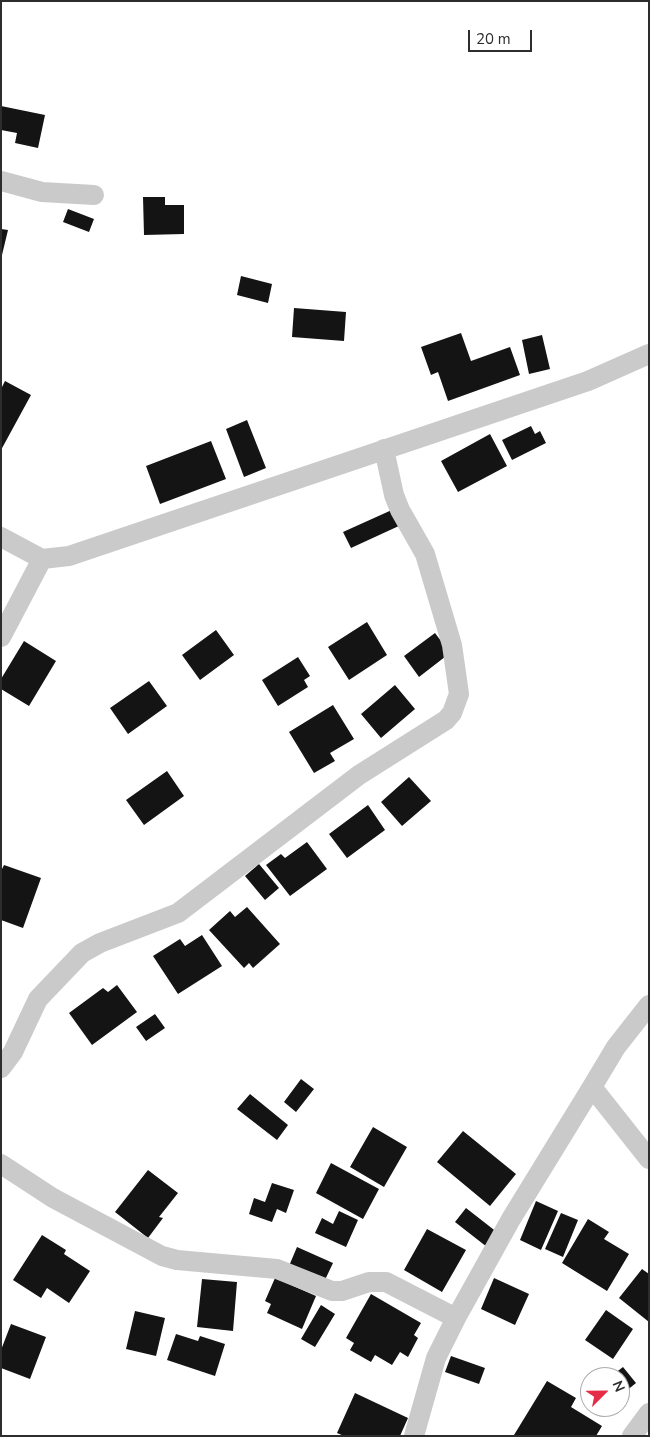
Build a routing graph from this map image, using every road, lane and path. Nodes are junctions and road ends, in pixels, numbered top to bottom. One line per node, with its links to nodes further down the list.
1 (1, 181): 2 (street)
2 (94, 195)
3 (649, 354): 4 (street)
4 (384, 449): 6 (street); 9 (street)
5 (1, 537): 6 (street)
6 (42, 559): 7 (street)
7 (1, 637)
8 (649, 1005): 10 (street)
9 (1, 1068)
10 (592, 1087): 11 (street); 13 (street)
11 (649, 1159)
12 (1, 1164): 13 (street)
13 (456, 1318): 15 (street)
14 (649, 1413): 16 (street)
15 (414, 1436)
16 (632, 1436)

